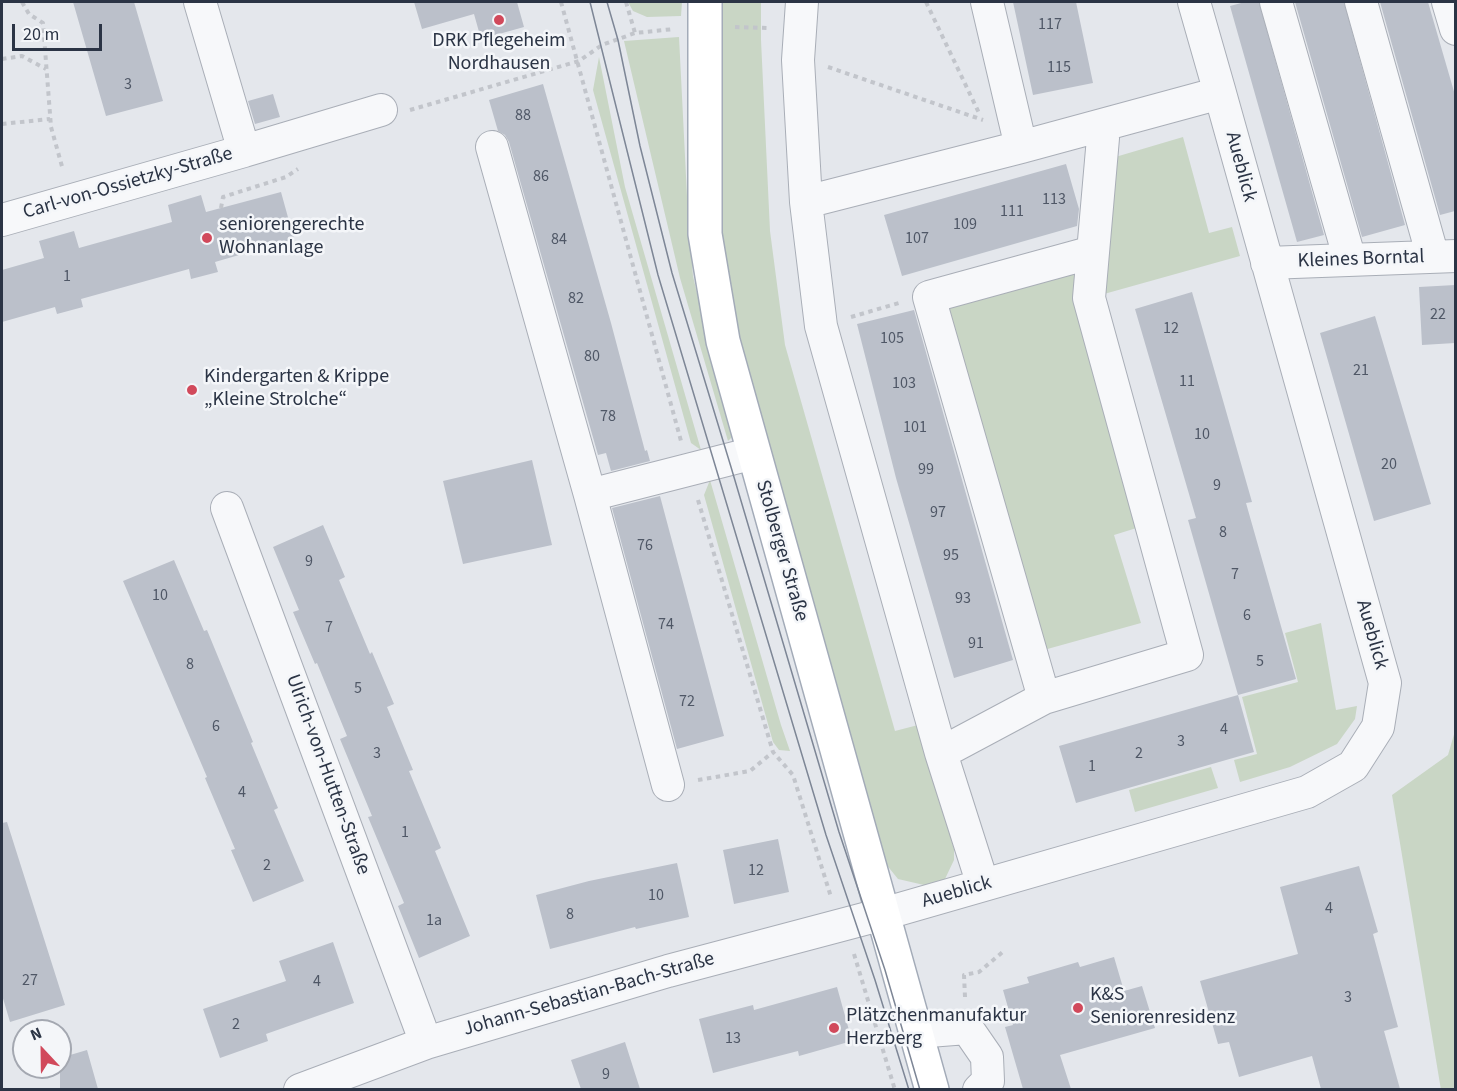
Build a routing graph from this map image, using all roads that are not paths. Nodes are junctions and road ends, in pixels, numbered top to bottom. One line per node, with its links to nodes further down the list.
1 (200, 2): 15 (street, Carl-von-Ossietzky-Straße)
2 (705, 2): 22 (main road, Stolberger Straße)
3 (802, 2): 16 (street)
4 (987, 2): 14 (street)
5 (1194, 2): 10 (street, Aueblick)
6 (1276, 2): 20 (street)
7 (1361, 2): 19 (street)
8 (1448, 2): 9 (street)
9 (1455, 29)
10 (1220, 93): 14 (street); 21 (street, Aueblick)
11 (381, 110): 15 (street)
12 (1103, 138): 18 (street)
13 (492, 147): 23 (street)
14 (1021, 147): 16 (street)
15 (244, 151): 17 (street, Carl-von-Ossietzky-Straße)
16 (806, 202): 26 (street)
17 (2, 220)
18 (1093, 252): 25 (street); 25 (street)
19 (1444, 257): 20 (street, Kleines Borntal)
20 (1350, 260): 21 (street, Kleines Borntal)
21 (1267, 263): 28 (street, Aueblick)
22 (754, 453): 23 (street); 29 (main road, Stolberger Straße)
23 (590, 495): 27 (street)
24 (227, 508): 31 (street, Ulrich-von-Hutten-Straße)
25 (1044, 698): 26 (street)
26 (941, 753): 28 (street)
27 (668, 785)
28 (983, 885): 29 (street, Aueblick)
29 (883, 914): 30 (main road, Stolberger Straße); 31 (street, Johann-Sebastian-Bach-Straße)
30 (916, 1032): 33 (main road, Stolberger Straße); 34 (street)
31 (426, 1043): 32 (street, Johann-Sebastian-Bach-Straße)
32 (300, 1089)
33 (932, 1089)
34 (979, 1089)

